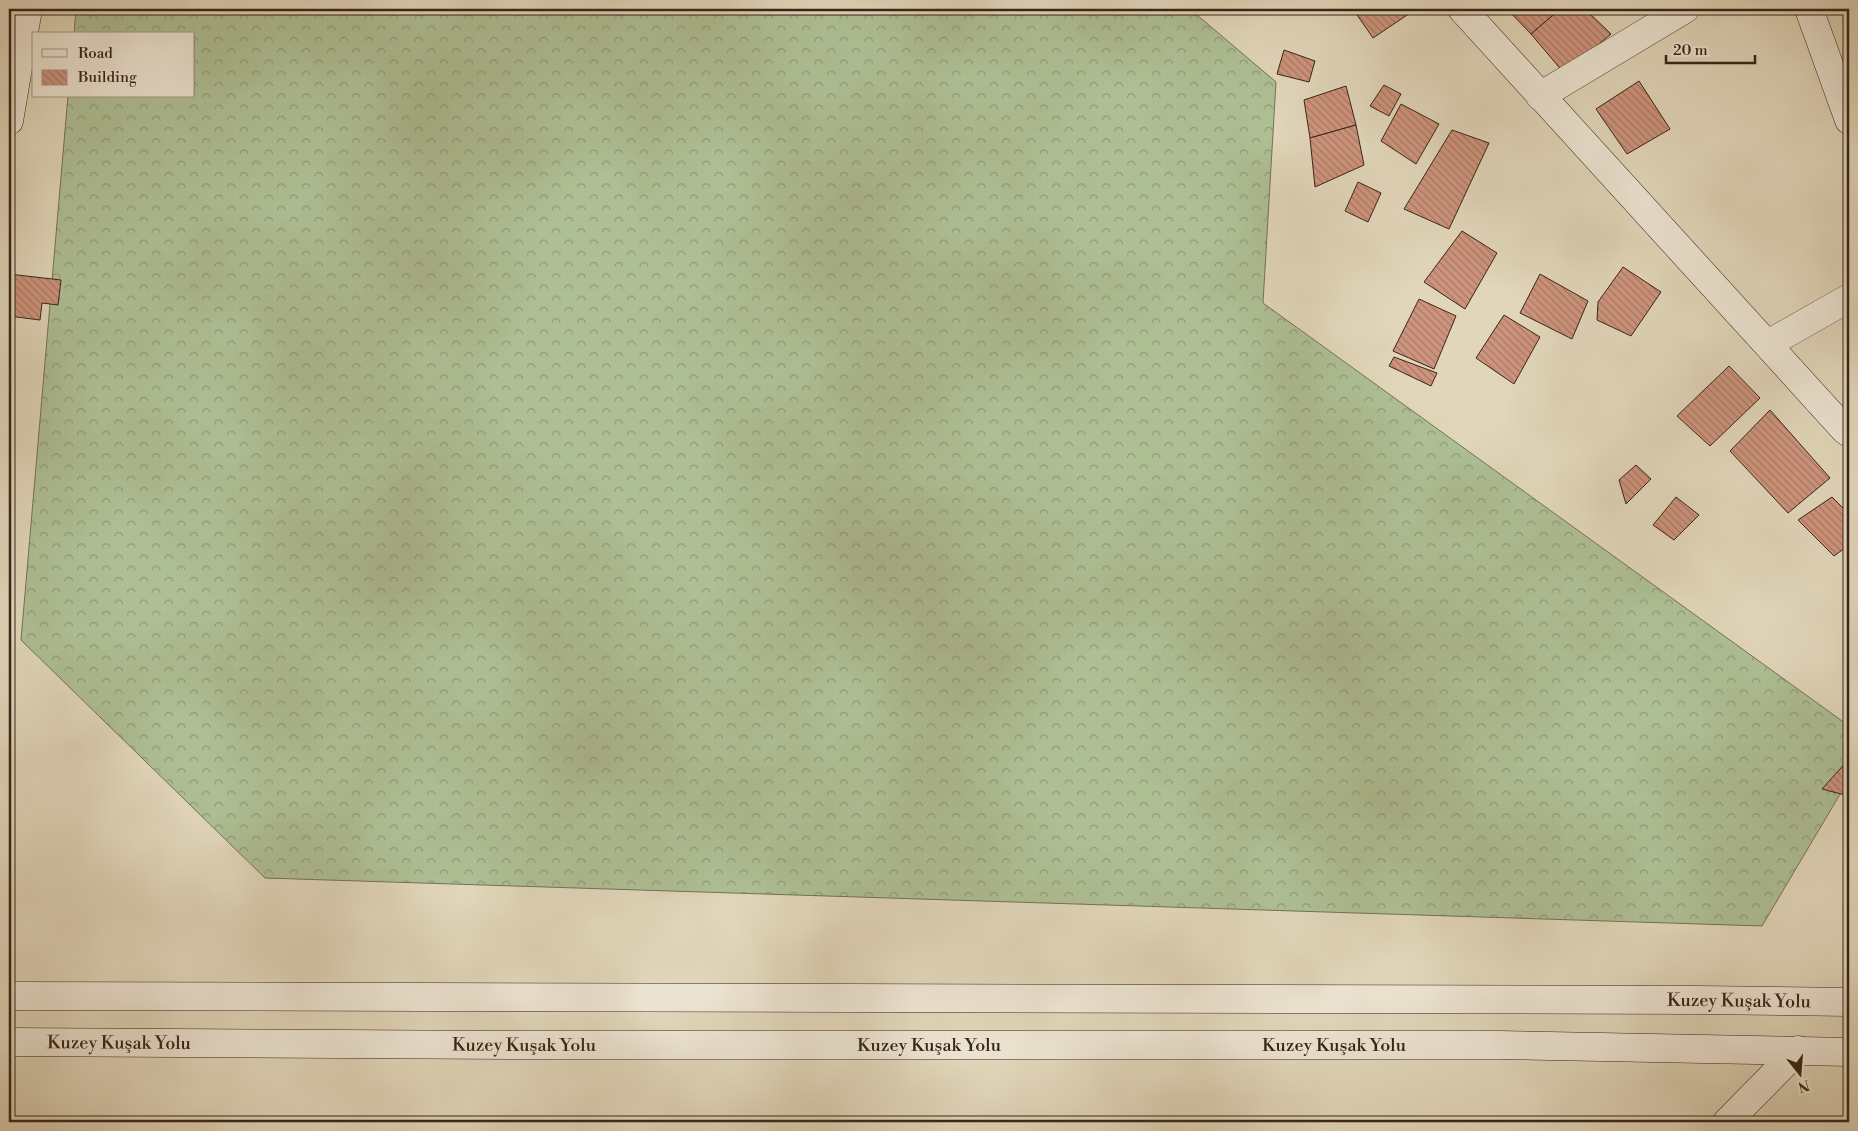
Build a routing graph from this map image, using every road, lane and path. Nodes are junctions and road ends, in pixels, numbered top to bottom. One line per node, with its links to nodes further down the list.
1 (28, 9): 7 (main road)
2 (1462, 9): 5 (main road)
3 (1685, 9): 5 (main road)
4 (1809, 9): 6 (main road)
5 (1540, 96): 9 (main road)
6 (1849, 120)
7 (9, 121)
8 (1849, 298): 9 (main road)
9 (1768, 344): 10 (main road)
10 (1849, 433)
11 (9, 996): 12 (main road, Kuzey Kuşak Yolu)
12 (1849, 1002)
13 (9, 1042): 14 (main road, Kuzey Kuşak Yolu)
14 (1798, 1050): 15 (main road, Kuzey Kuşak Yolu); 16 (main road)
15 (1849, 1052)
16 (1727, 1122)

